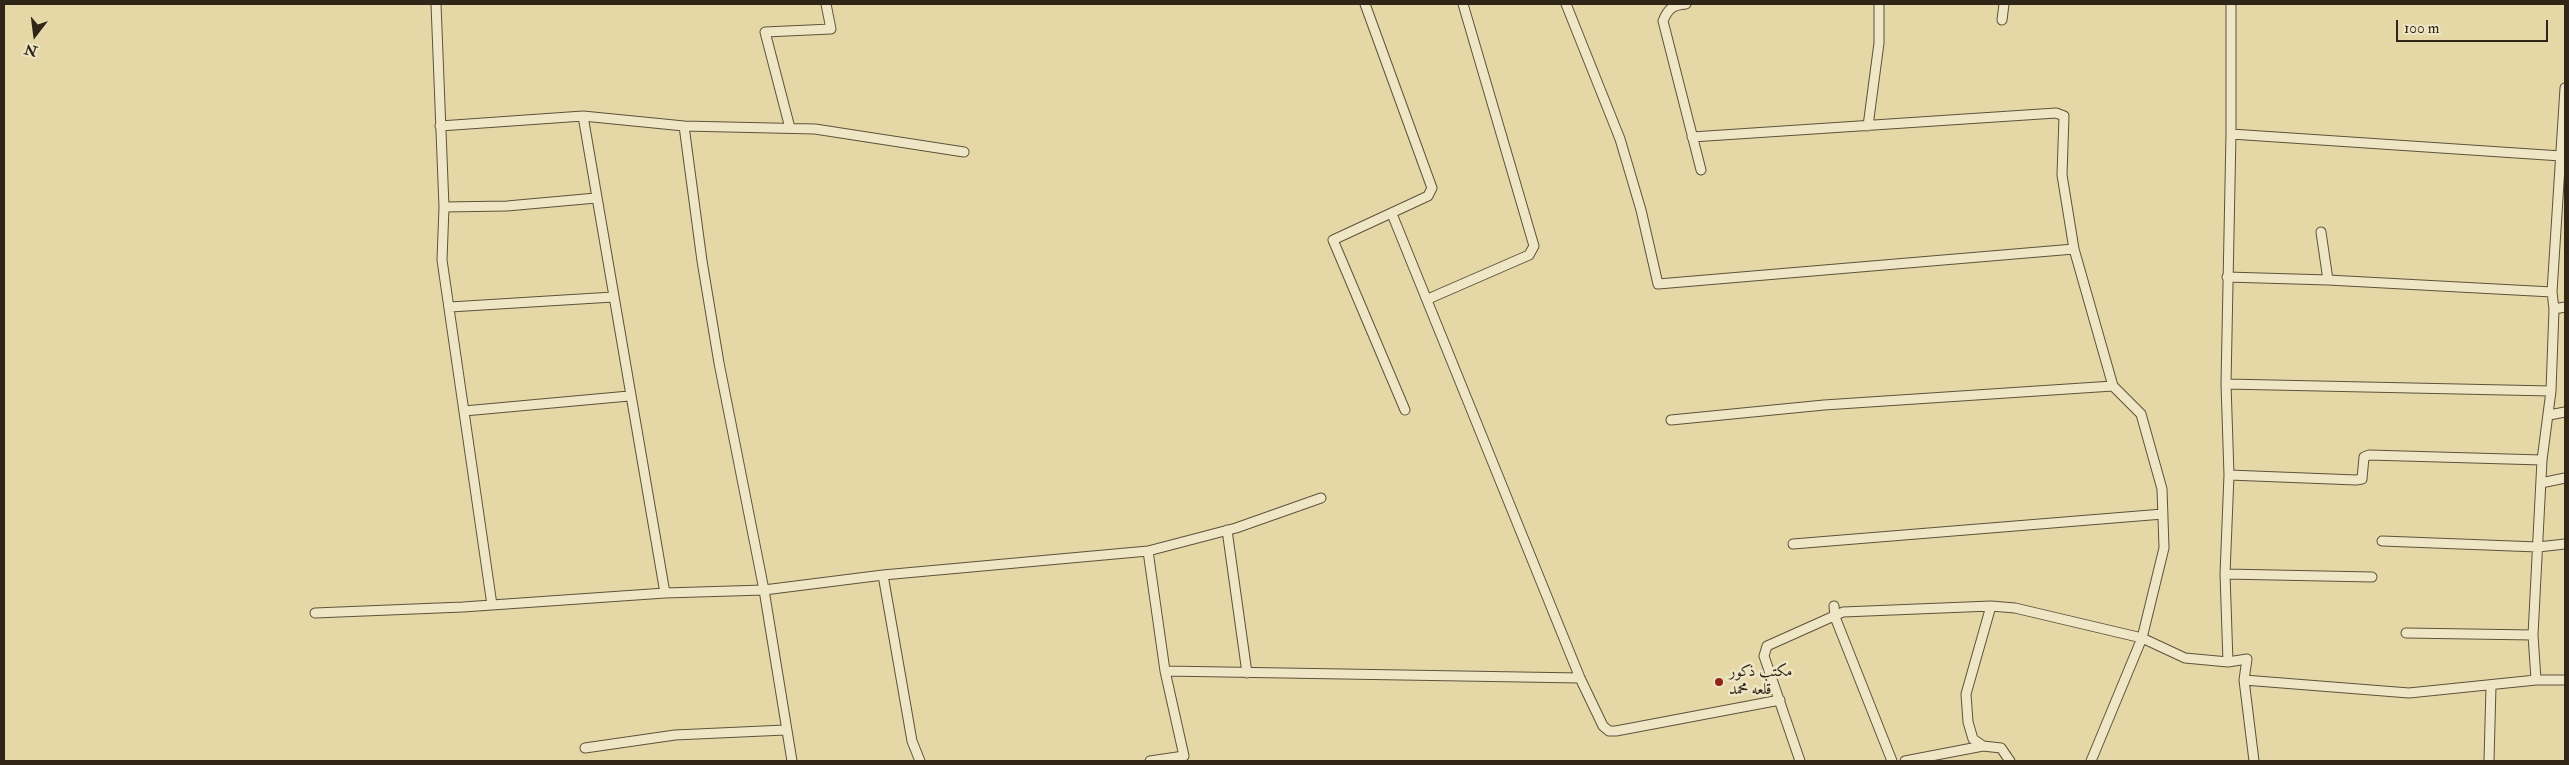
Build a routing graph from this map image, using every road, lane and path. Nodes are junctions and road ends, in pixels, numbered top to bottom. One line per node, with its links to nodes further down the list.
1 (436, 4): 13 (street)
2 (826, 4): 16 (street)
3 (1364, 4): 25 (street)
4 (1463, 4): 32 (street)
5 (1566, 4): 27 (street)
6 (1686, 4): 18 (street)
7 (1879, 4): 15 (street)
8 (2004, 4): 10 (street)
9 (2231, 4): 17 (street)
10 (2002, 20)
11 (2565, 88): 20 (street)
12 (583, 116): 13 (street); 14 (street); 23 (street)
13 (440, 126): 24 (street)
14 (684, 126): 16 (street); 60 (street)
15 (1868, 126): 18 (street); 27 (street)
16 (790, 128): 19 (street)
17 (2231, 134): 20 (street); 28 (street)
18 (1692, 137): 22 (street)
19 (964, 152)
20 (2561, 156): 21 (street)
21 (2563, 166): 30 (street)
22 (1701, 170)
23 (596, 198): 24 (street); 31 (street)
24 (444, 207): 33 (street)
25 (1392, 214): 32 (street); 41 (street)
26 (2321, 232): 29 (street)
27 (2074, 249): 37 (street)
28 (2227, 277): 29 (street); 36 (street)
29 (2328, 280): 30 (street)
30 (2552, 292): 35 (street)
31 (613, 297): 33 (street); 39 (street)
32 (1428, 299): 73 (street)
33 (450, 307): 40 (street)
34 (2565, 307): 35 (street)
35 (2554, 309): 38 (street)
36 (2226, 384): 38 (street); 46 (street)
37 (2113, 386): 44 (street); 50 (street)
38 (2551, 391): 43 (street)
39 (630, 396): 40 (street); 61 (street)
40 (464, 410): 62 (street)
41 (1405, 410)
42 (2565, 412): 43 (street)
43 (2549, 415): 45 (street)
44 (1671, 420)
45 (2542, 460): 46 (street); 48 (street)
46 (2229, 475): 57 (street)
47 (2565, 478): 48 (street)
48 (2541, 482): 55 (street)
49 (1322, 498): 51 (street)
50 (2163, 514): 53 (street); 69 (street)
51 (1227, 530): 56 (street); 72 (street)
52 (2382, 541): 55 (street)
53 (1793, 544)
54 (2565, 544): 55 (street)
55 (2538, 547): 68 (street)
56 (1148, 551): 58 (street); 71 (street)
57 (2225, 574): 59 (street); 70 (street)
58 (883, 575): 60 (street); 83 (street)
59 (2372, 577)
60 (764, 590): 61 (street); 79 (street)
61 (665, 593): 62 (street)
62 (492, 605): 65 (street)
63 (1834, 606): 66 (street)
64 (1991, 606): 66 (street); 69 (street); 80 (street)
65 (315, 613)
66 (1835, 617): 78 (street); 86 (street)
67 (2406, 634): 68 (street)
68 (2533, 635): 75 (street)
69 (2142, 638): 70 (street); 89 (street)
70 (2228, 662): 74 (street)
71 (1165, 671): 72 (street); 84 (street)
72 (1247, 672): 73 (street)
73 (1580, 678): 78 (street)
74 (2244, 680): 77 (street); 90 (street)
75 (2536, 680): 76 (street); 77 (street)
76 (2565, 680)
77 (2491, 686): 91 (street)
78 (1780, 700): 85 (street)
79 (785, 730): 81 (street); 82 (street)
80 (1983, 746): 87 (street); 88 (street)
81 (585, 748)
82 (792, 761)
83 (920, 761)
84 (1150, 761)
85 (1800, 761)
86 (1892, 761)
87 (1905, 761)
88 (2010, 761)
89 (2091, 761)
90 (2254, 761)
91 (2489, 761)

